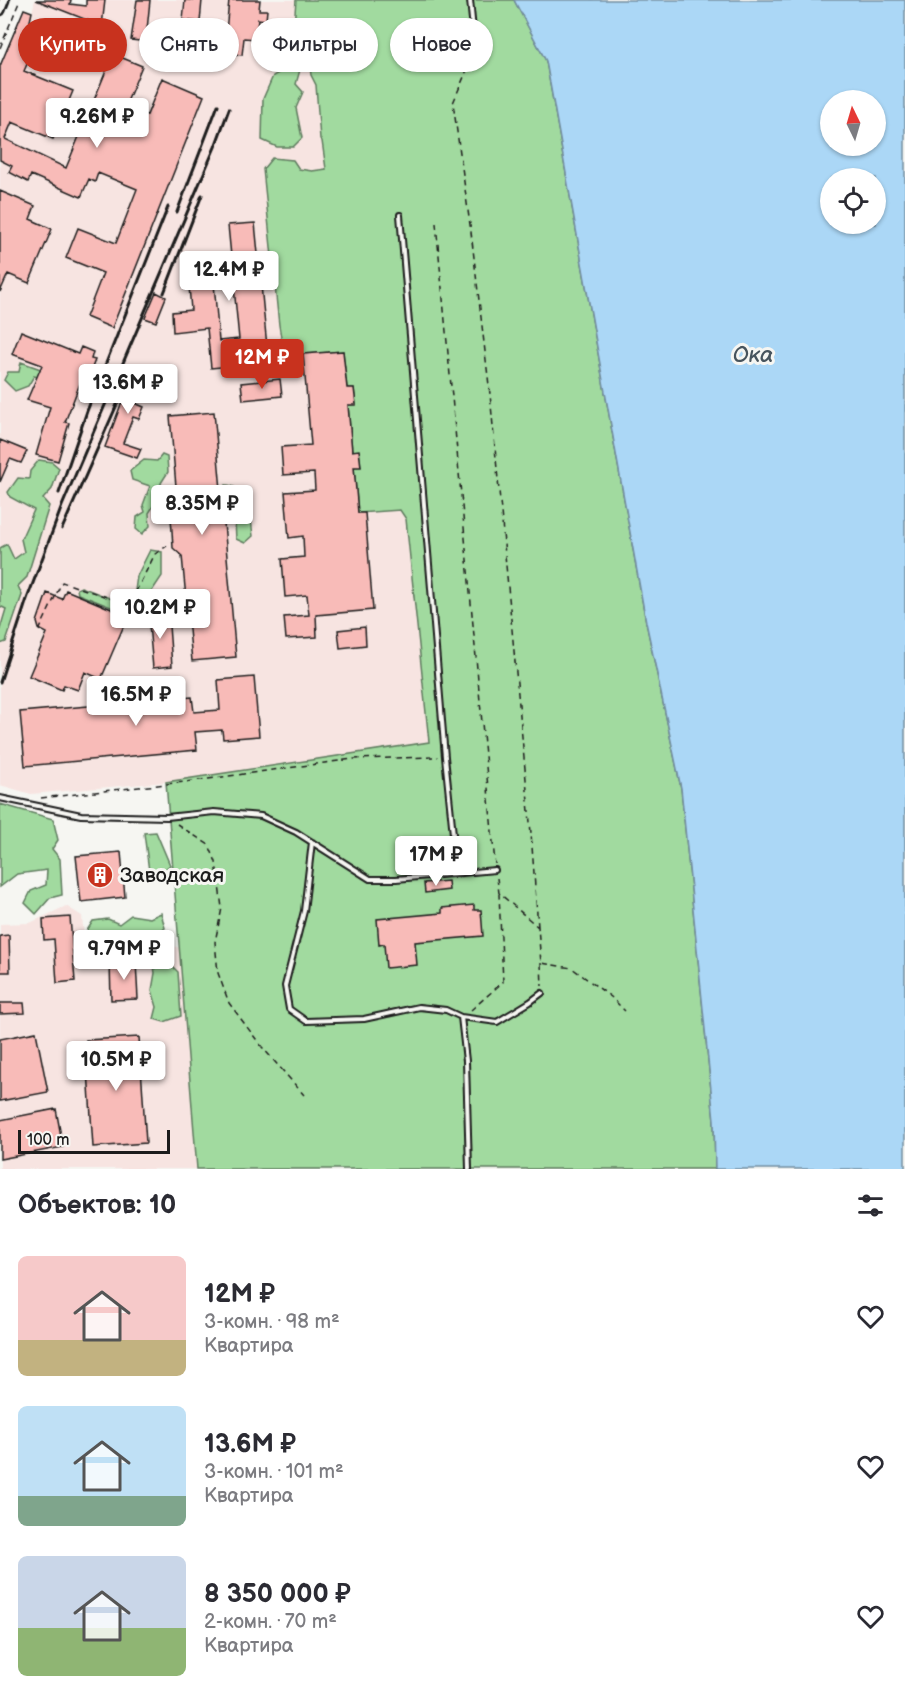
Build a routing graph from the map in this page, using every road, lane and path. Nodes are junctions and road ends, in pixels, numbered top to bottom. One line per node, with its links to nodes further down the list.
1 (4, 0): 4 (street)
2 (20, 0): 6 (path)
3 (470, 0): 5 (lane)
4 (0, 10)
5 (472, 18)
6 (0, 48)
7 (466, 72): 20 (path)
8 (400, 215): 12 (lane)
9 (436, 223): 17 (path)
10 (167, 546): 11 (path)
11 (39, 631)
12 (445, 757): 14 (path); 18 (lane)
13 (0, 798): 15 (lane)
14 (38, 799)
15 (167, 817): 16 (lane); 25 (path)
16 (312, 842): 18 (lane); 24 (lane)
17 (495, 870): 18 (lane); 19 (path)
18 (457, 873)
19 (499, 892): 20 (path); 24 (path)
20 (538, 927): 21 (path)
21 (541, 963): 22 (path); 23 (path)
22 (542, 993): 24 (lane)
23 (625, 1011)
24 (460, 1017): 26 (lane)
25 (304, 1095)
26 (469, 1169)

